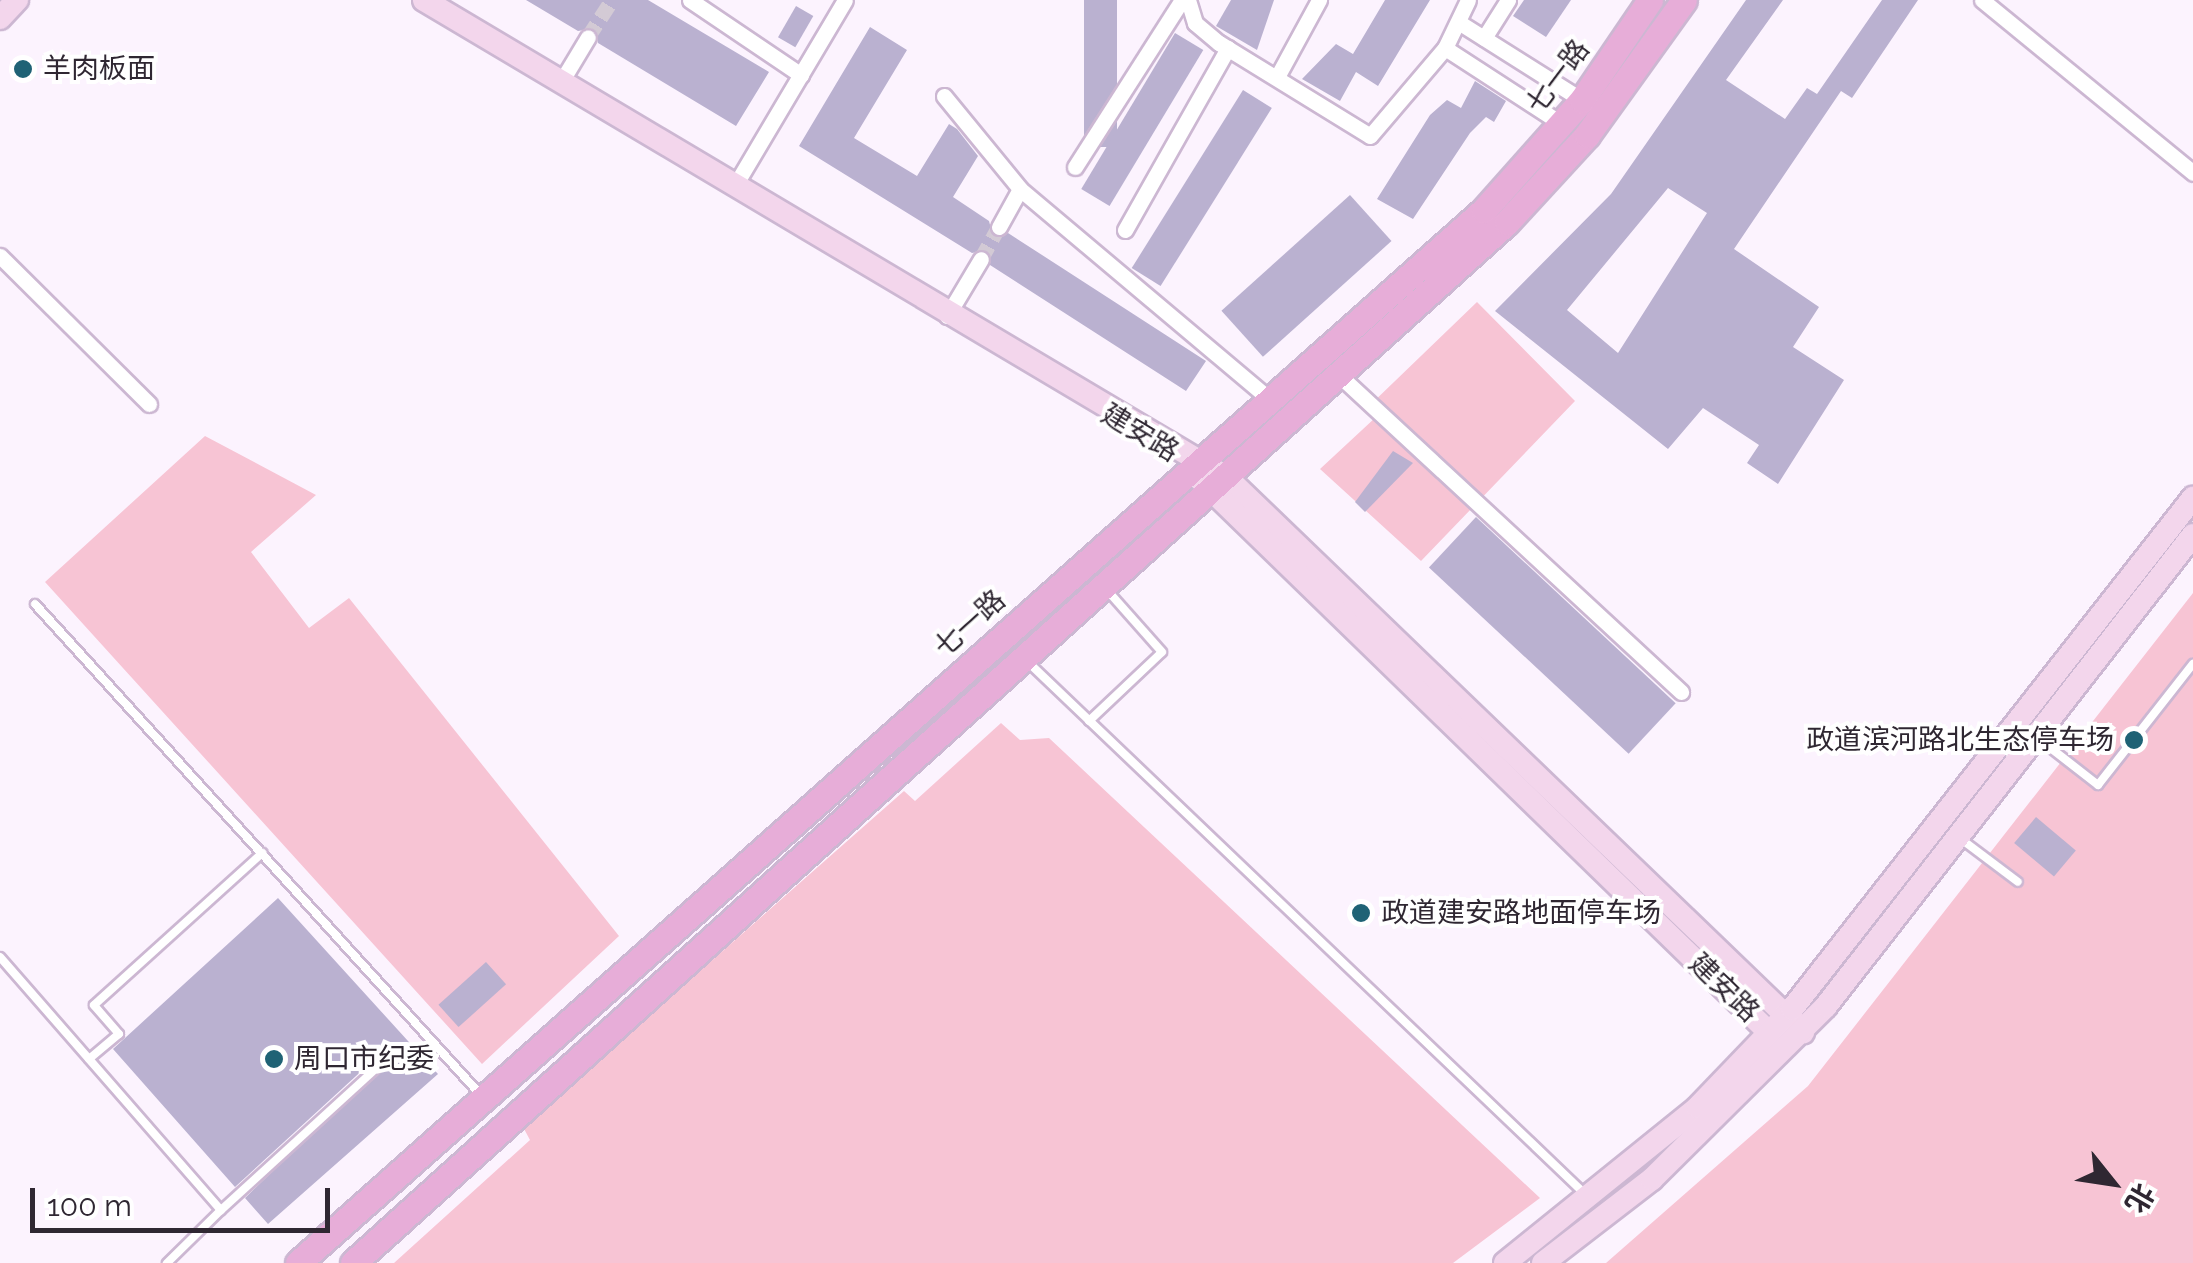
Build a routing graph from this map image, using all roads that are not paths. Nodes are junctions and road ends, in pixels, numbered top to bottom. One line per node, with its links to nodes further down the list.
1 (17, 0): 12 (main road)
2 (424, 0): 20 (main road, 建安路)
3 (690, 0): 18 (street)
4 (845, 0): 18 (street)
5 (1185, 0): 16 (street); 24 (street)
6 (1319, 0): 19 (street)
7 (1468, 0): 13 (street)
8 (1508, 0): 15 (street)
9 (1650, 0): 22 (main road, 七一路)
10 (1684, 0): 33 (main road, 七一路)
11 (1982, 0): 25 (street)
12 (0, 18)
13 (1460, 23): 15 (street); 17 (street)
14 (588, 38): 20 (street)
15 (1484, 38): 22 (street)
16 (1228, 48): 19 (street); 29 (street)
17 (1445, 48): 19 (street); 23 (street)
18 (801, 75): 26 (street)
19 (1277, 77)
20 (561, 82): 26 (main road, 建安路)
21 (944, 96): 27 (street)
22 (1582, 100): 23 (main road, 七一路)
23 (1562, 124): 36 (main road, 七一路)
24 (1075, 167)
25 (2193, 172)
26 (734, 187): 32 (main road, 建安路)
27 (1020, 189): 28 (street); 34 (street)
28 (998, 227)
29 (1125, 230)
30 (0, 256): 35 (street)
31 (980, 259): 32 (street)
32 (948, 316): 36 (main road, 建安路)
33 (1340, 376): 37 (main road, 七一路); 44 (street)
34 (1267, 397)
35 (150, 404)
36 (1194, 465): 37 (main road, 建安路); 54 (main road, 七一路)
37 (1216, 486): 40 (main road, 七一路); 51 (main road, 建安路)
38 (2193, 498): 51 (main road)
39 (2193, 534): 46 (main road)
40 (1106, 588): 42 (main road, 七一路); 45 (lane)
41 (34, 604): 48 (lane)
42 (1026, 660): 45 (lane); 59 (main road, 七一路)
43 (2193, 664): 46 (lane)
44 (1682, 692)
45 (1089, 721): 55 (lane)
46 (2036, 736): 47 (main road)
47 (1958, 836): 49 (lane); 51 (main road)
48 (262, 853): 52 (lane); 54 (lane)
49 (2018, 882)
50 (0, 956): 52 (lane)
51 (1786, 1032): 55 (main road); 61 (main road)
52 (89, 1059): 56 (lane)
53 (384, 1060): 56 (lane)
54 (483, 1097): 58 (main road, 七一路)
55 (1589, 1198): 60 (main road)
56 (221, 1210): 57 (lane)
57 (167, 1263)
58 (298, 1263)
59 (353, 1263)
60 (1505, 1263)
61 (1544, 1263)

